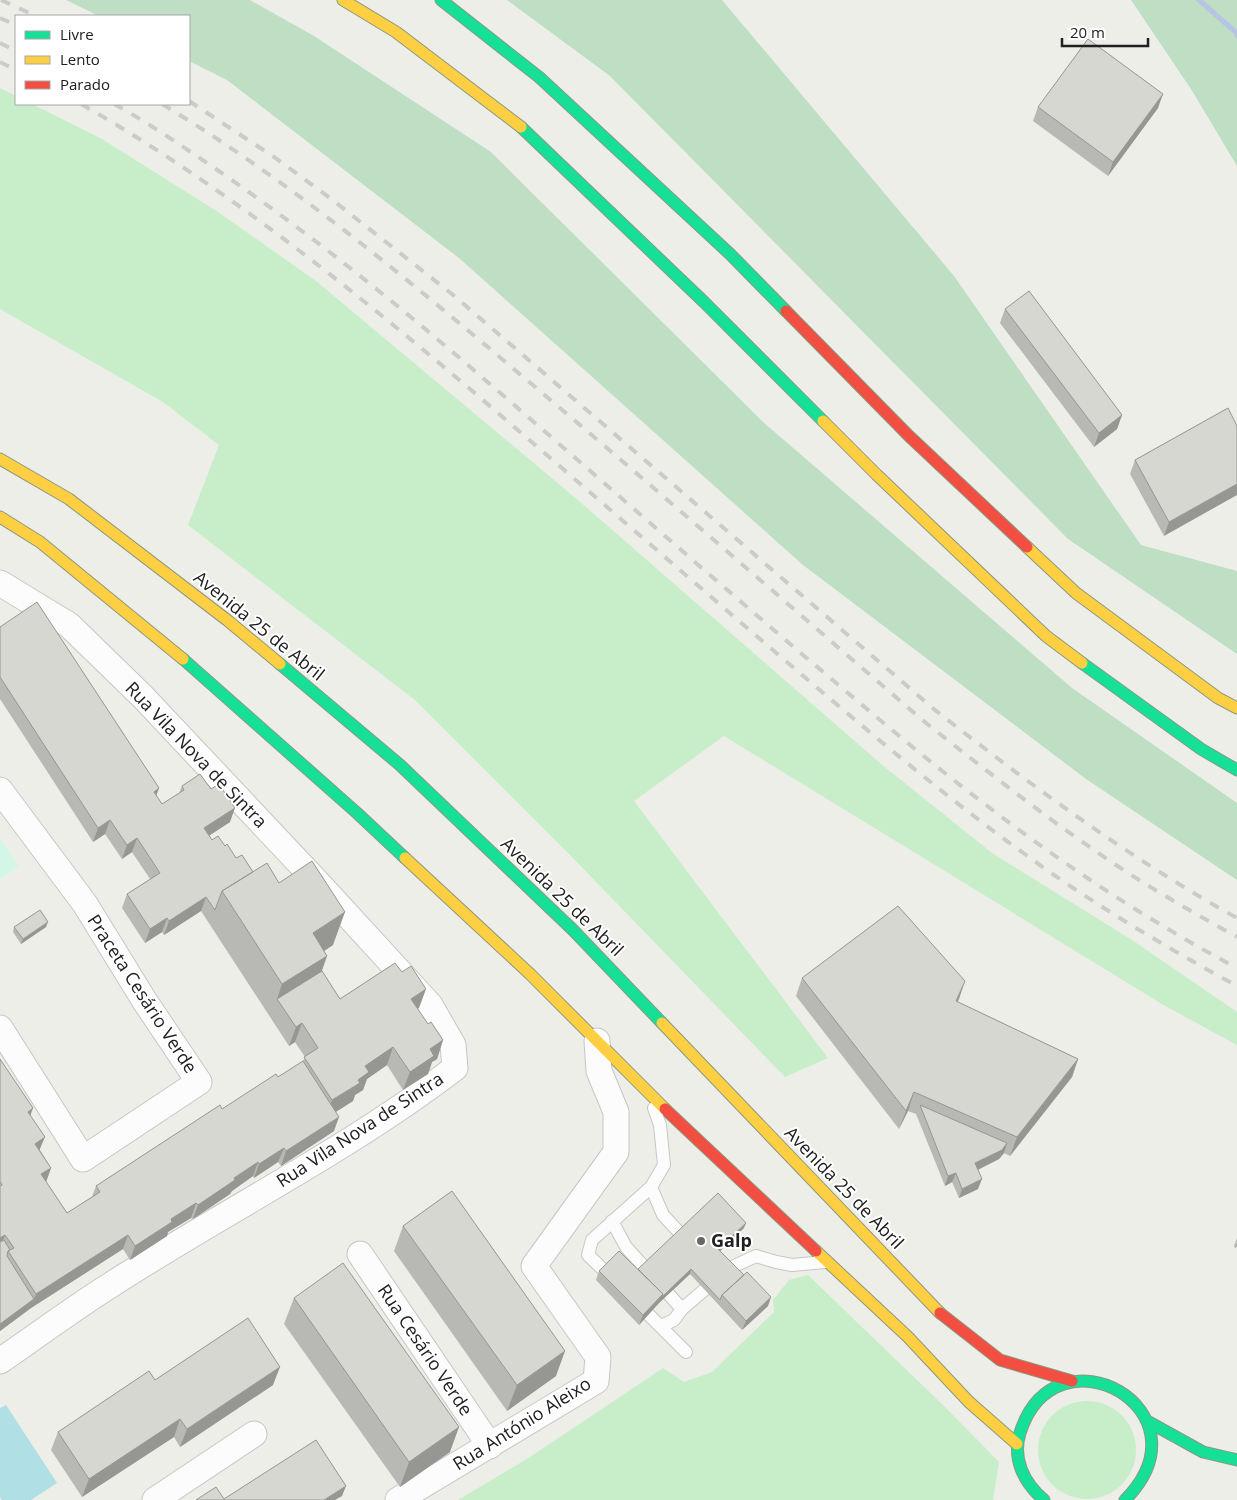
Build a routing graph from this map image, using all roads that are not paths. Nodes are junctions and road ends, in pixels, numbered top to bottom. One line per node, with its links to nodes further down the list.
1 (343, 0): 7 (main road)
2 (441, 0): 6 (main road)
3 (0, 459): 21 (main road, Avenida 25 de Abril)
4 (0, 517): 10 (main road)
5 (0, 583): 20 (street, Rua Vila Nova de Sintra)
6 (1237, 708)
7 (1237, 770)
8 (0, 790): 9 (street, Praceta Cesário Verde)
9 (0, 1028)
10 (597, 1042): 11 (main road); 25 (street, Rua António Aleixo)
11 (649, 1094): 12 (lane); 16 (main road)
12 (651, 1187): 13 (lane); 14 (lane)
13 (612, 1221): 17 (lane); 18 (lane)
14 (695, 1250)
15 (360, 1254): 25 (street, Rua Cesário Verde)
16 (827, 1262): 17 (lane); 24 (main road)
17 (682, 1309): 18 (lane)
18 (661, 1326): 19 (lane)
19 (686, 1352)
20 (0, 1361)
21 (1072, 1381): 22 (main road); 24 (main road)
22 (1146, 1421): 26 (main road); 32 (main road)
23 (254, 1434): 29 (street)
24 (1017, 1444): 27 (main road)
25 (490, 1446): 30 (street, Rua António Aleixo)
26 (1237, 1460)
27 (1022, 1473): 28 (main road); 31 (main road)
28 (1018, 1490)
29 (156, 1500)
30 (398, 1500)
31 (1044, 1500)
32 (1125, 1500)

